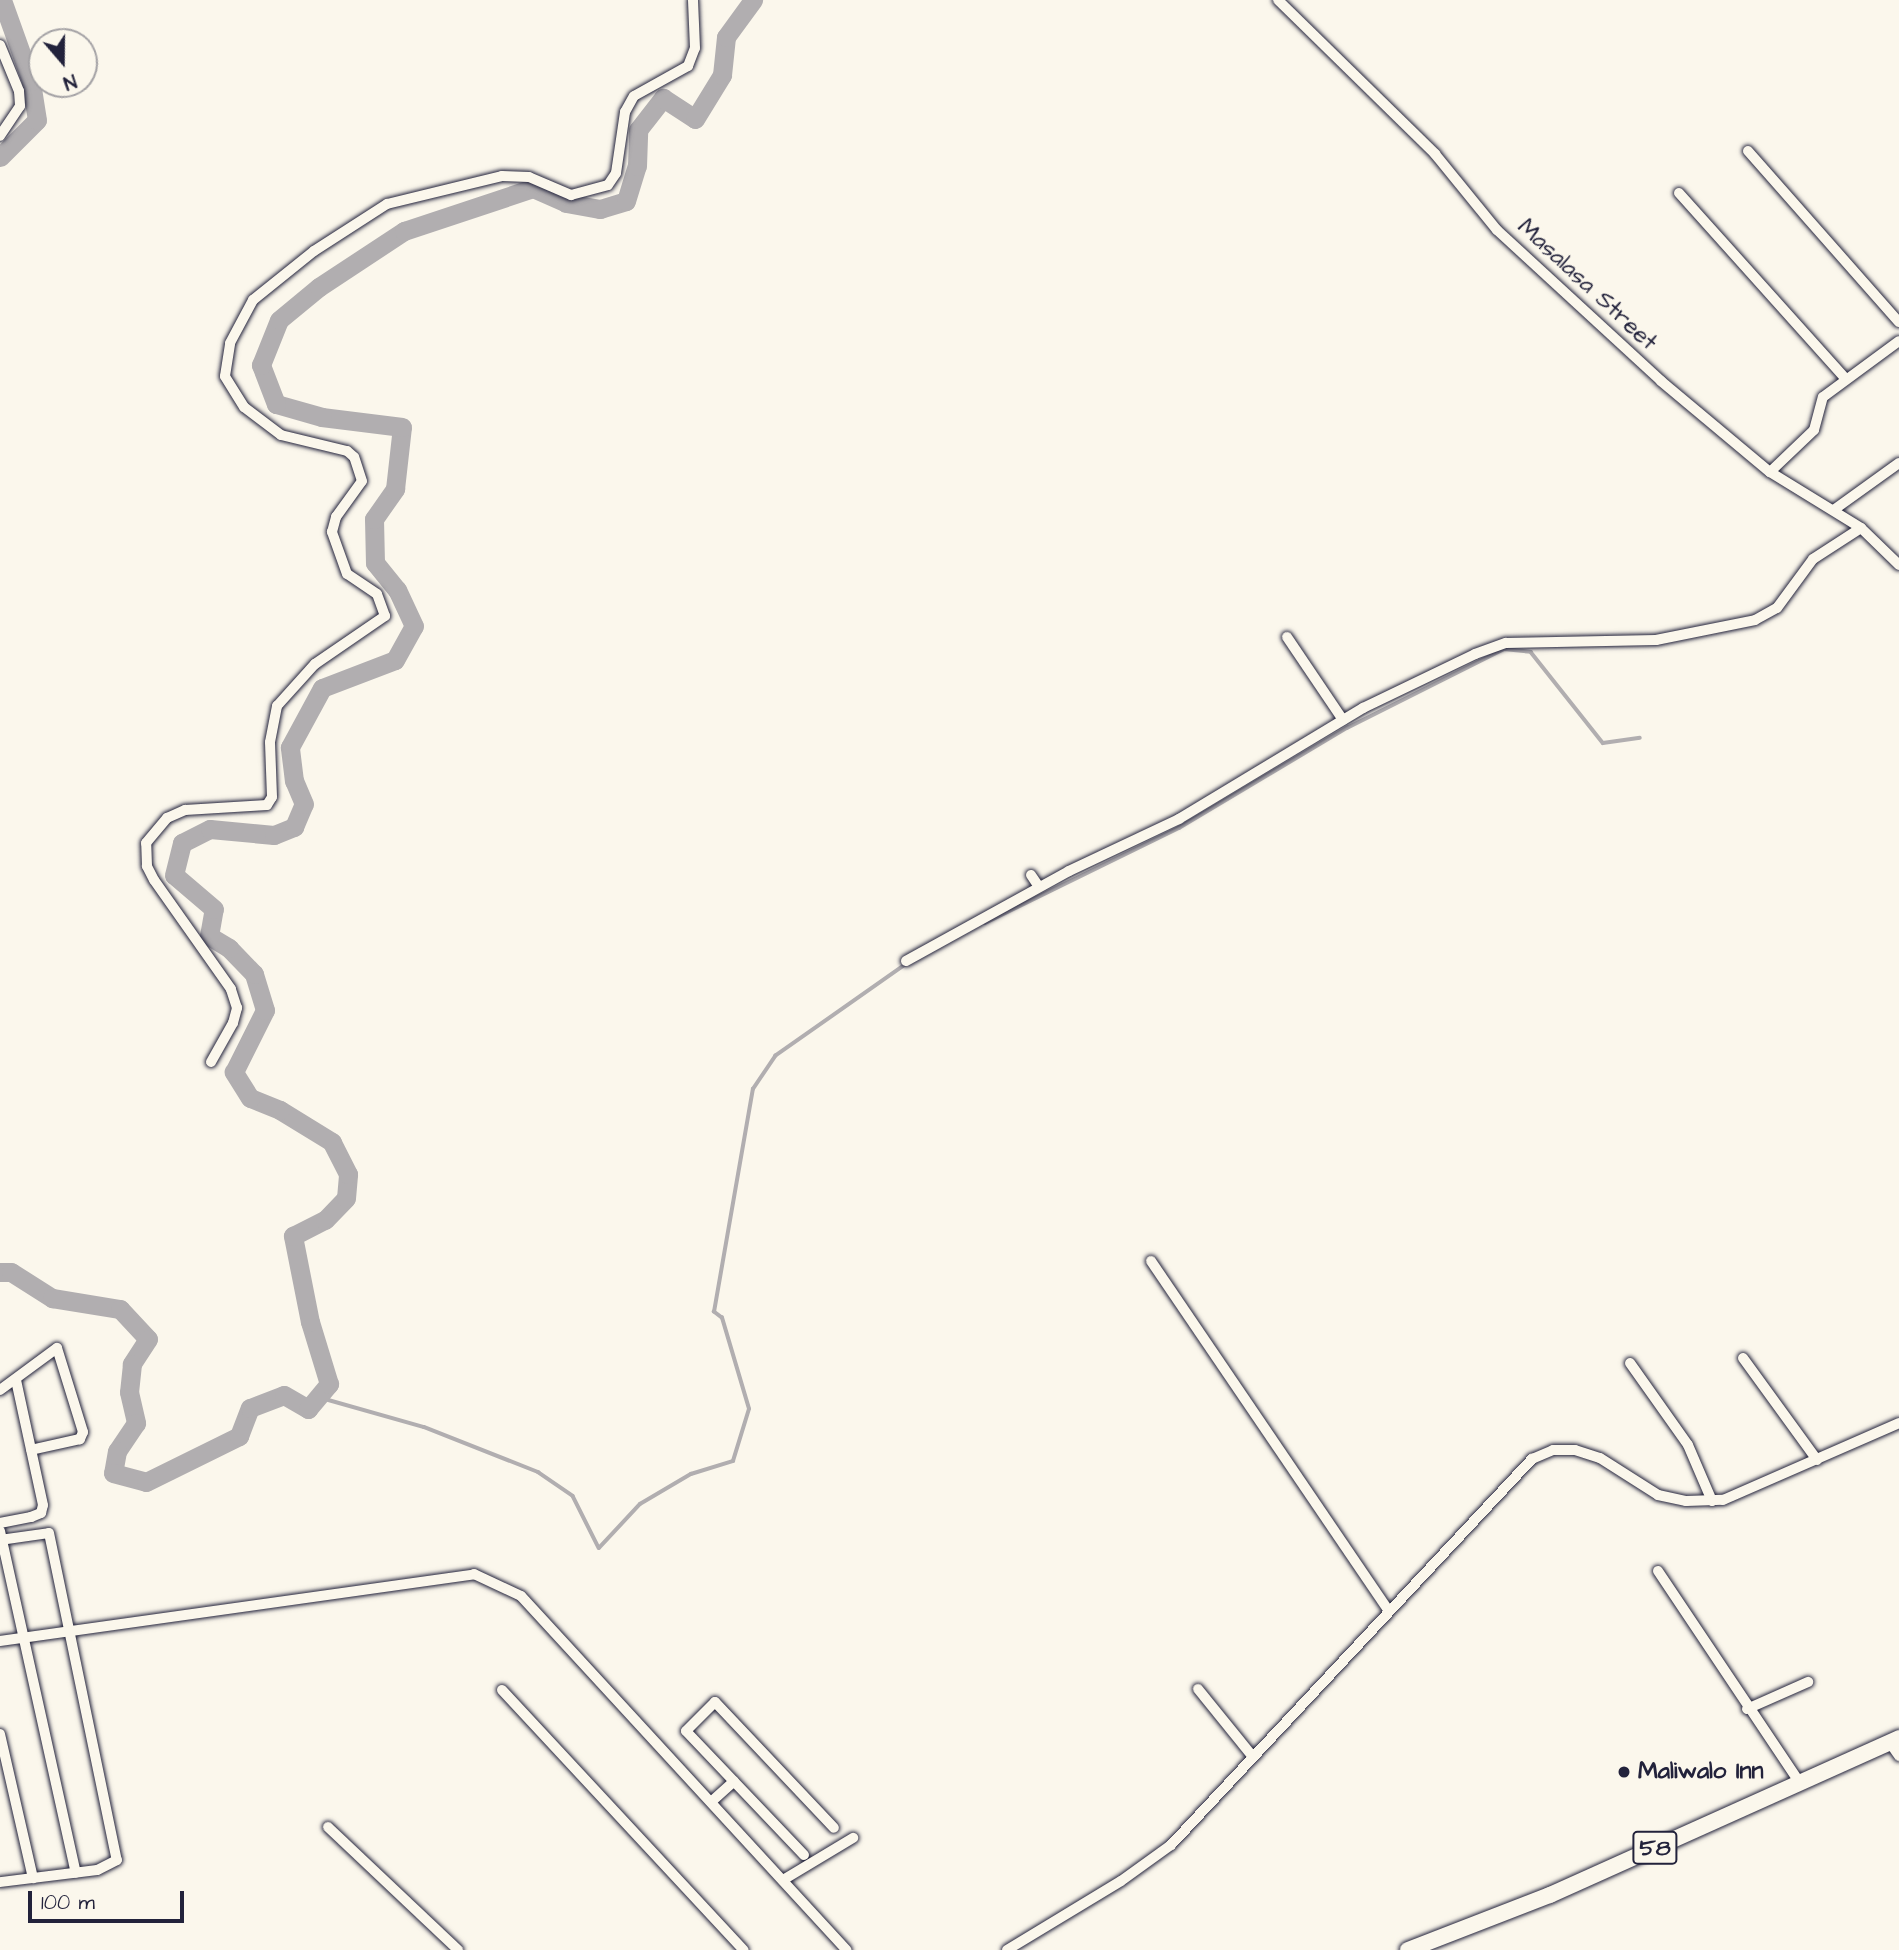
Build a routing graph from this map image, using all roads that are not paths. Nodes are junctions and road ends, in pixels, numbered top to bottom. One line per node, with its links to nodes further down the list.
1 (692, 0): 20 (street)
2 (1278, 0): 11 (street, Masalasa Street)
3 (0, 45): 4 (street)
4 (0, 136)
5 (1748, 151): 7 (street)
6 (1679, 193): 9 (street)
7 (1899, 321)
8 (1899, 341): 9 (street)
9 (1845, 378): 11 (street)
10 (1899, 463): 12 (street)
11 (1770, 472): 12 (street, Masalasa Street)
12 (1835, 509): 13 (street, Masalasa Street)
13 (1861, 528): 14 (street, Masalasa Street); 16 (street)
14 (1899, 565)
15 (1287, 637): 16 (street)
16 (1342, 720): 18 (street)
17 (1031, 875): 18 (street)
18 (1038, 887): 19 (street)
19 (906, 961)
20 (211, 1062)
21 (1151, 1261): 33 (street)
22 (1743, 1358): 28 (street)
23 (1630, 1363): 29 (street)
24 (16, 1380): 25 (street); 27 (street); 27 (street)
25 (0, 1390)
26 (1899, 1423): 28 (street)
27 (31, 1450): 30 (street)
28 (1816, 1460): 29 (street)
29 (1712, 1501): 33 (street)
30 (0, 1523)
31 (1, 1537): 34 (street); 35 (street)
32 (1658, 1571): 40 (street)
33 (1387, 1608): 43 (street)
34 (70, 1630): 35 (street); 46 (street); 51 (street)
35 (24, 1637): 36 (street); 51 (street)
36 (0, 1640)
37 (1808, 1682): 40 (street)
38 (1198, 1689): 43 (street)
39 (502, 1690): 56 (street)
40 (1748, 1709): 45 (street)
41 (0, 1734): 52 (street)
42 (1896, 1746): 45 (highway, 58)
43 (1253, 1757): 58 (street)
44 (734, 1781): 46 (street); 48 (street); 50 (street)
45 (1800, 1783): 59 (highway, 58)
46 (711, 1802): 53 (street)
47 (328, 1827): 55 (street)
48 (834, 1828)
49 (853, 1838): 53 (street)
50 (804, 1855)
51 (76, 1873): 52 (street)
52 (33, 1878): 54 (street)
53 (783, 1880): 57 (street)
54 (0, 1881)
55 (458, 1950)
56 (744, 1950)
57 (846, 1950)
58 (1007, 1950)
59 (1408, 1950)

